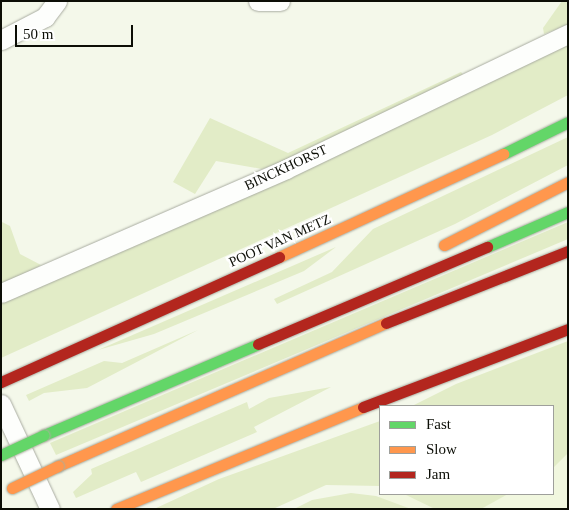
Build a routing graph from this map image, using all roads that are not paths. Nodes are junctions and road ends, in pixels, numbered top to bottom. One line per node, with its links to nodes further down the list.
1 (57, 1): 5 (street)
2 (258, 1): 3 (street)
3 (280, 1)
4 (568, 34): 12 (street, BINCKHORST)
5 (1, 40)
6 (568, 122): 15 (highway, POOT VAN METZ)
7 (568, 182): 9 (highway)
8 (568, 212): 13 (highway)
9 (434, 250)
10 (568, 252): 18 (highway, bridge)
11 (395, 271): 13 (highway)
12 (1, 293)
13 (348, 305): 17 (highway, bridge)
14 (568, 330): 20 (highway)
15 (1, 382)
16 (1, 404): 19 (street)
17 (1, 455)
18 (6, 490)
19 (50, 509)
20 (116, 509)

